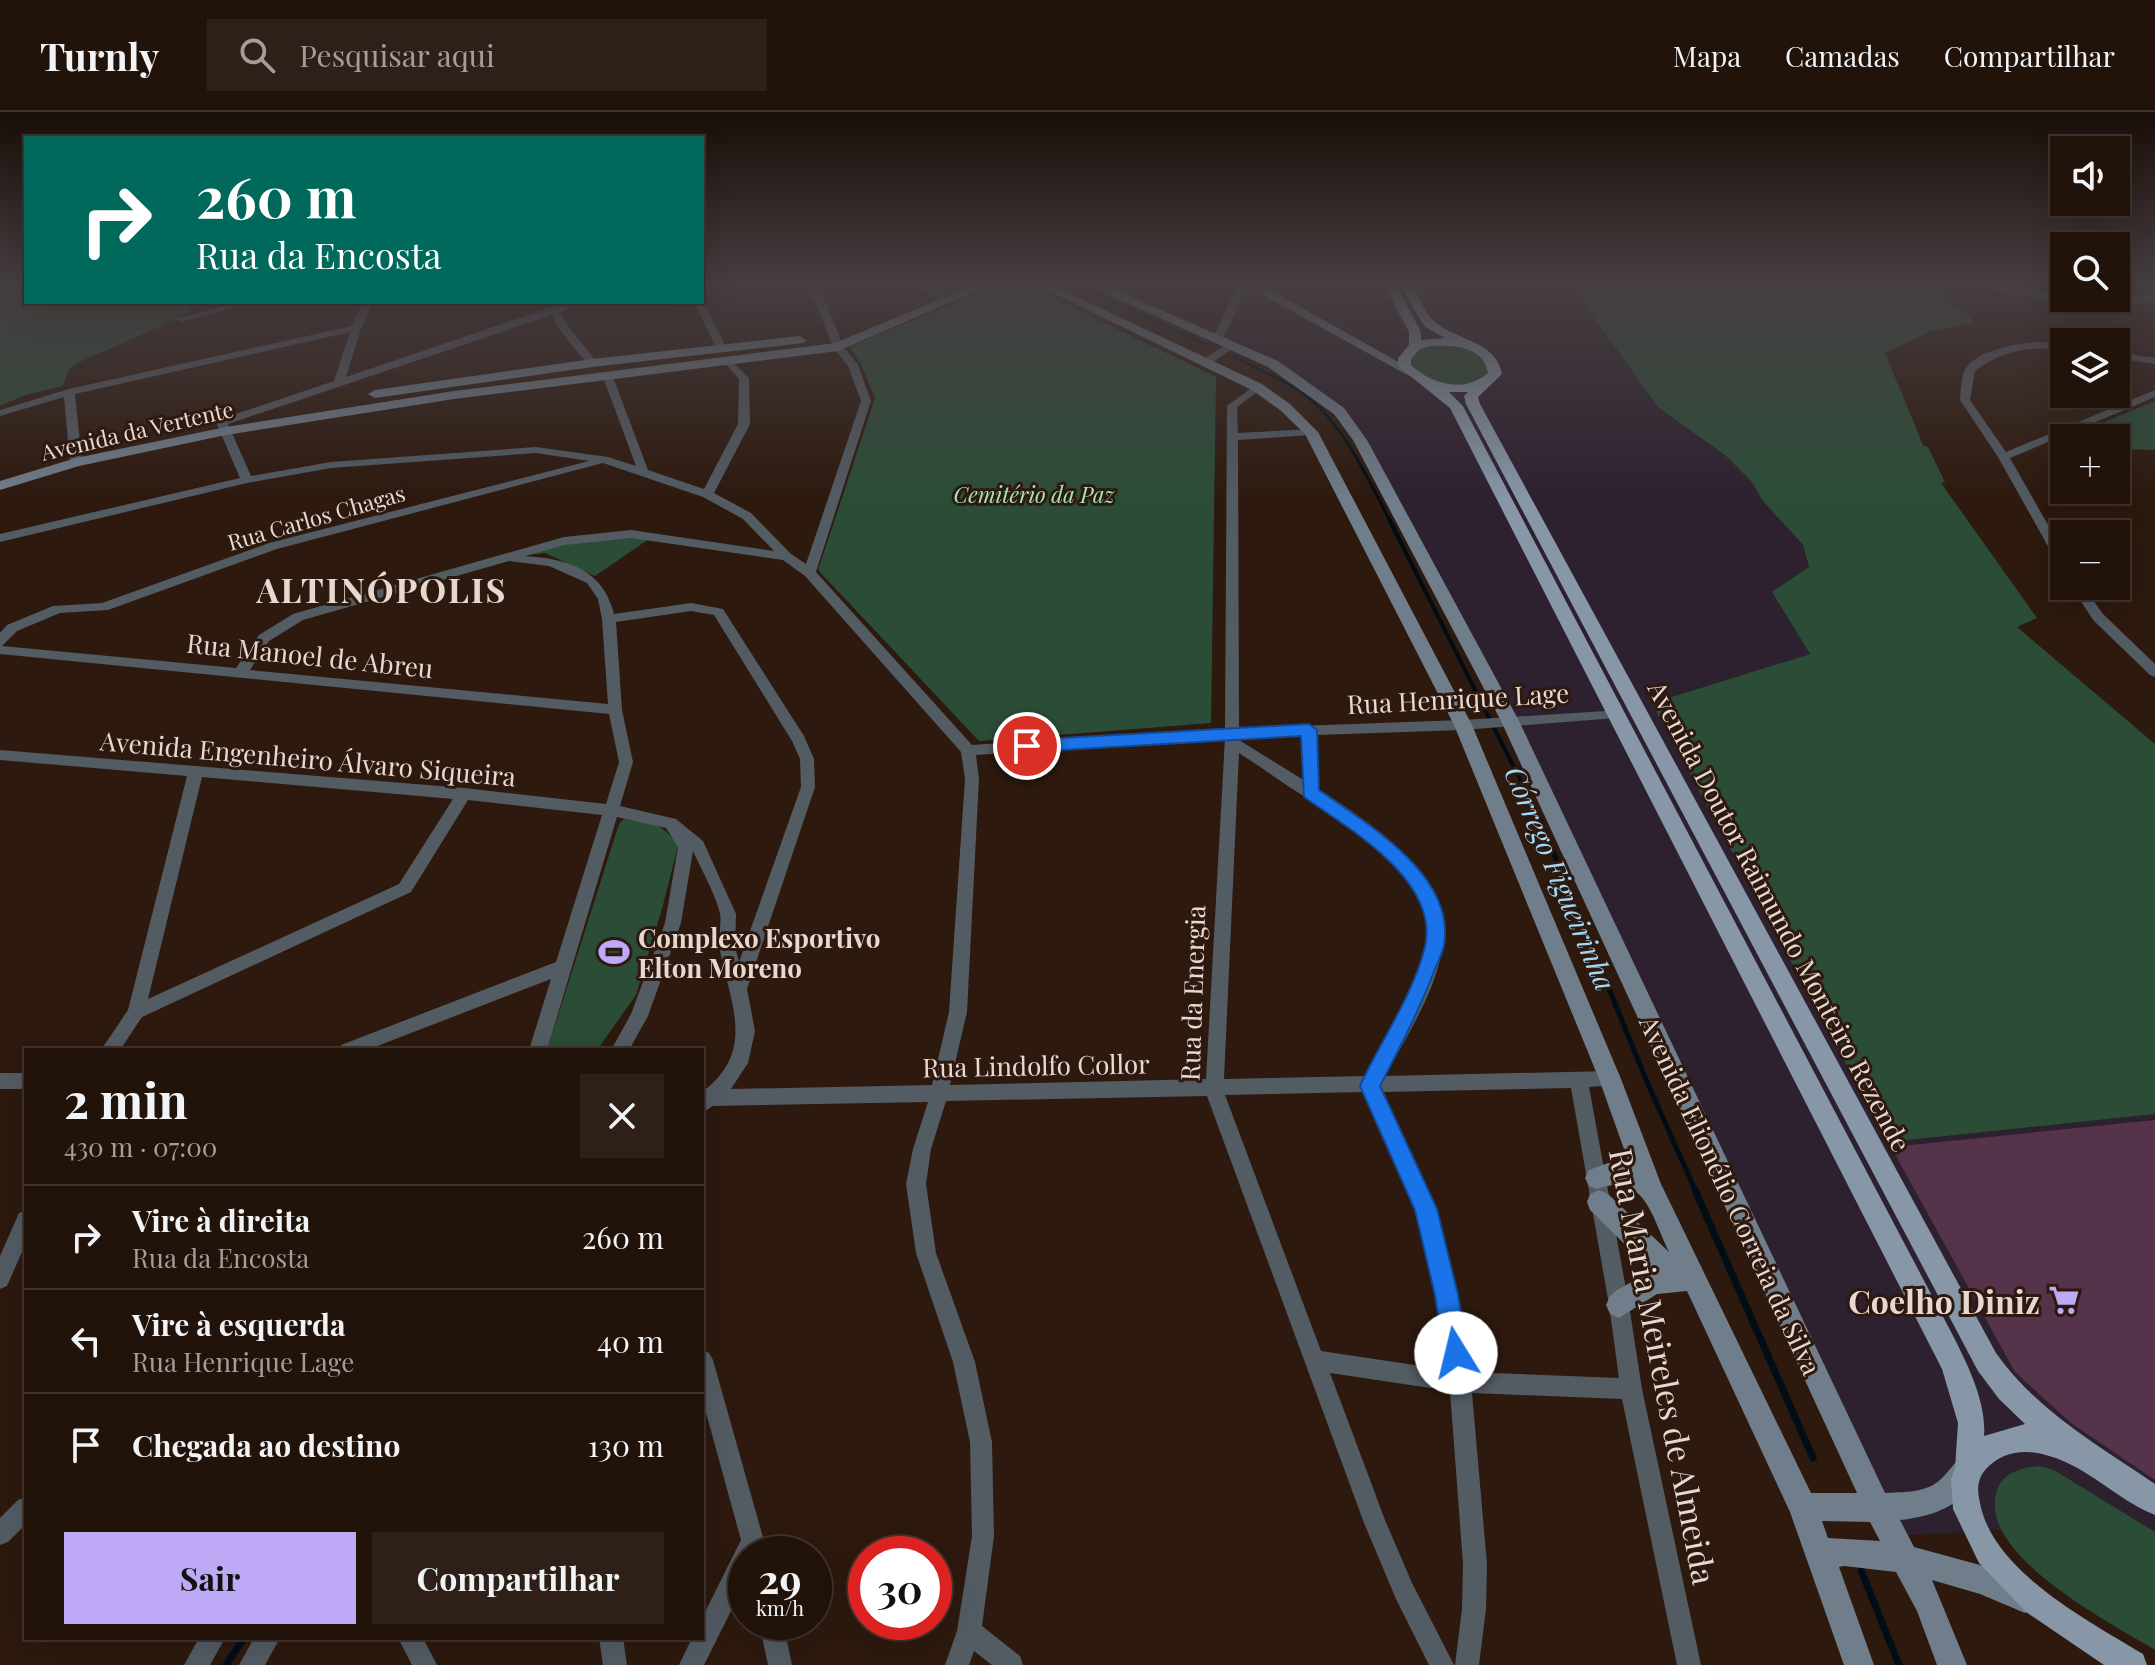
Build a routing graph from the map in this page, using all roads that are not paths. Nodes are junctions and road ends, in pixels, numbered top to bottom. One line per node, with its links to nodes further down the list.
1 (233, 355): 25 (street)
2 (347, 355): 23 (street)
3 (422, 355): 23 (street)
4 (586, 355): 18 (street)
5 (653, 355): 18 (street, Avenida da Vertente)
6 (764, 355): 17 (street, Avenida da Vertente)
7 (846, 355): 43 (street)
8 (1189, 355): 19 (street)
9 (1212, 355): 19 (street)
10 (1253, 355): 52 (street, Avenida Elionélio Correia da Silva)
11 (1373, 355): 21 (street)
12 (1409, 355): 21 (main road)
13 (1486, 355): 22 (main road)
14 (1987, 355): 31 (street)
15 (2130, 357): 16 (street)
16 (2155, 361)
17 (729, 362): 20 (street, Avenida da Vertente); 38 (street)
18 (592, 363): 28 (street, Avenida da Vertente)
19 (1205, 363): 24 (street)
20 (608, 377): 28 (street, Avenida da Vertente); 34 (street)
21 (1416, 377): 22 (main road); 51 (main road, Avenida Doutor Raimundo Monteiro Rezende)
22 (1490, 381): 88 (main road, Avenida Doutor Raimundo Monteiro Rezende)
23 (338, 385): 28 (street)
24 (1257, 387): 29 (street); 30 (street, Rua da Energia)
25 (69, 392): 27 (street); 32 (street)
26 (2155, 393): 31 (street)
27 (0, 413)
28 (224, 426): 32 (street, Avenida da Vertente); 36 (street)
29 (1311, 432): 30 (street); 53 (street)
30 (1231, 437): 55 (street, Rua da Energia)
31 (2004, 457): 40 (street)
32 (74, 458): 35 (street, Avenida da Vertente); 37 (street, Avenida da Vertente)
33 (608, 460): 34 (street); 36 (street); 46 (street, Rua Carlos Chagas)
34 (643, 469): 38 (street)
35 (0, 477)
36 (247, 480): 39 (street)
37 (0, 486)
38 (707, 494): 41 (street)
39 (0, 538)
40 (2050, 539)
41 (787, 557): 42 (street); 43 (street)
42 (506, 558): 45 (street); 48 (street)
43 (809, 573): 56 (street)
44 (2086, 600): 49 (street)
45 (609, 619): 50 (street); 64 (street)
46 (0, 642)
47 (0, 650): 48 (street, Rua Manoel de Abreu)
48 (241, 672): 50 (street, Rua Manoel de Abreu)
49 (2155, 672)
50 (615, 710): 61 (street)
51 (1616, 713): 52 (street, Rua Henrique Lage); 89 (main road, Avenida Doutor Raimundo Monteiro Rezende)
52 (1510, 721): 53 (street, Rua Henrique Lage); 91 (street, Avenida Elionélio Correia da Silva)
53 (1463, 725): 54 (street, Rua Henrique Lage); 71 (street)
54 (1309, 730): 55 (street, Rua Henrique Lage); 59 (street)
55 (1232, 737): 56 (street, Rua Henrique Lage); 59 (street); 75 (street, Rua da Energia)
56 (968, 750): 76 (street)
57 (0, 755): 58 (street, Avenida Engenheiro Álvaro Siqueira)
58 (196, 771): 60 (street, Avenida Engenheiro Álvaro Siqueira); 65 (street)
59 (1310, 793): 74 (street)
60 (464, 794): 61 (street, Avenida Engenheiro Álvaro Siqueira); 65 (street)
61 (613, 810): 62 (street, Avenida Engenheiro Álvaro Siqueira); 63 (street)
62 (671, 823): 64 (street); 69 (street)
63 (560, 968): 67 (street); 68 (street)
64 (739, 988): 77 (street)
65 (136, 1012): 66 (street)
66 (111, 1048)
67 (352, 1048)
68 (539, 1048)
69 (621, 1048)
70 (1578, 1079): 71 (street, Rua Lindolfo Collor); 74 (street, Rua Lindolfo Collor); 79 (street, Rua Maria Meireles de Almeida)
71 (1610, 1079): 78 (street)
72 (0, 1081): 73 (street)
73 (24, 1081)
74 (1370, 1086): 75 (street, Rua Lindolfo Collor); 86 (street)
75 (1214, 1090): 76 (street, Rua Lindolfo Collor); 84 (street, Rua da Energia)
76 (940, 1091): 77 (street, Rua Lindolfo Collor); 101 (street)
77 (705, 1100)
78 (1650, 1187): 79 (street); 82 (street)
79 (1598, 1190): 82 (street); 83 (street, Rua Maria Meireles de Almeida)
80 (24, 1225): 81 (street)
81 (0, 1279)
82 (1690, 1284): 83 (street); 92 (street)
83 (1619, 1305): 87 (street, Rua Maria Meireles de Almeida)
84 (1314, 1360): 86 (street); 115 (street, Rua da Energia)
85 (704, 1368): 95 (street)
86 (1460, 1382): 87 (street); 116 (street)
87 (1631, 1389): 117 (street, Rua Maria Meireles de Almeida)
88 (2087, 1456): 89 (main road); 90 (main road)
89 (1968, 1467): 91 (street); 99 (main road, Avenida Doutor Raimundo Monteiro Rezende)
90 (2155, 1501)
91 (1877, 1506): 92 (street); 97 (street, Avenida Elionélio Correia da Silva)
92 (1803, 1507): 96 (street)
93 (24, 1510): 94 (street)
94 (0, 1534)
95 (747, 1536)
96 (1821, 1553): 97 (street); 118 (street)
97 (1907, 1561): 99 (street); 119 (street, Avenida Elionélio Correia da Silva)
98 (728, 1595): 111 (street)
99 (2047, 1609): 100 (main road, Avenida Doutor Raimundo Monteiro Rezende)
100 (2074, 1628): 120 (street); 121 (main road, Avenida Doutor Raimundo Monteiro Rezende)
101 (969, 1631): 113 (street); 114 (street)
102 (212, 1640): 107 (street)
103 (267, 1640): 108 (street)
104 (411, 1640): 109 (street)
105 (611, 1640): 110 (street)
106 (775, 1640): 112 (street)
107 (196, 1665)
108 (251, 1665)
109 (425, 1665)
110 (615, 1665)
111 (691, 1665)
112 (780, 1665)
113 (957, 1665)
114 (1011, 1665)
115 (1442, 1665)
116 (1467, 1665)
117 (1689, 1665)
118 (1859, 1665)
119 (1952, 1665)
120 (2108, 1665)
121 (2132, 1665)

